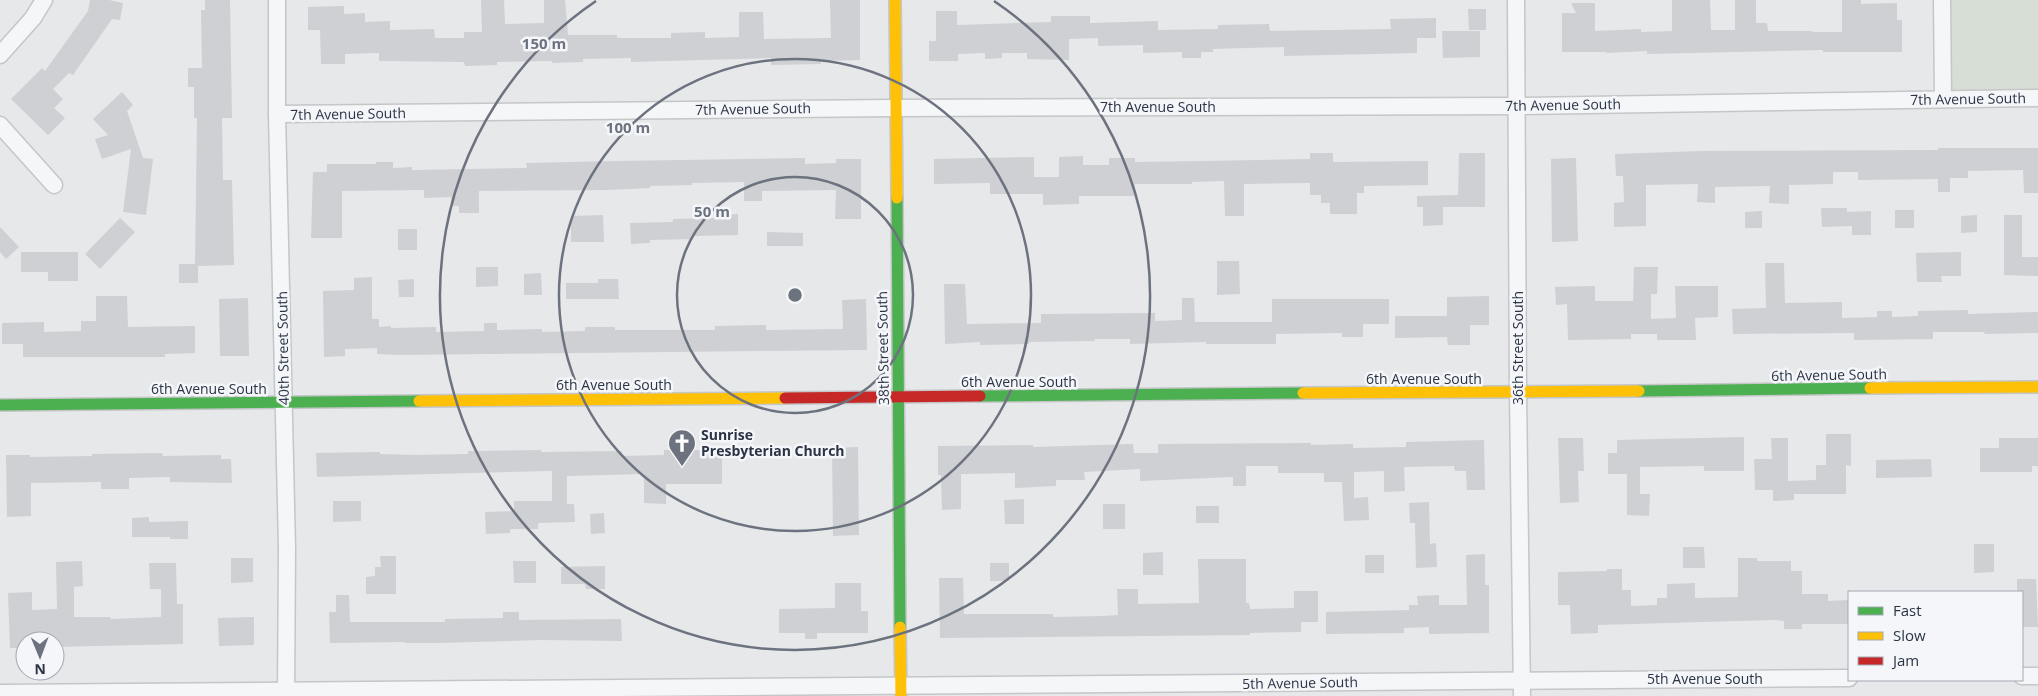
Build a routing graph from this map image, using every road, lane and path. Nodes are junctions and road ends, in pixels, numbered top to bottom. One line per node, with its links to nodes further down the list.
1 (44, 0): 6 (street)
2 (277, 0): 11 (street, 40th Street South)
3 (895, 0): 10 (street, 38th Street South)
4 (1516, 0): 9 (street, 36th Street South)
5 (1942, 0): 8 (street)
6 (0, 55)
7 (2038, 98): 8 (street, 7th Avenue South)
8 (1943, 99): 9 (street, 7th Avenue South)
9 (1517, 106): 10 (street, 7th Avenue South); 15 (street, 36th Street South)
10 (895, 108): 11 (street, 7th Avenue South); 16 (street, 38th Street South)
11 (277, 114): 17 (street, 40th Street South)
12 (0, 125): 13 (street)
13 (54, 184)
14 (2038, 387): 15 (street, 6th Avenue South)
15 (1518, 393): 16 (street, 6th Avenue South); 22 (street, 36th Street South)
16 (899, 398): 17 (street, 6th Avenue South); 23 (street, 38th Street South)
17 (284, 403): 18 (street, 6th Avenue South); 25 (street, 40th Street South)
18 (0, 405)
19 (2023, 676): 20 (street)
20 (2038, 676)
21 (1848, 678): 22 (street, 5th Avenue South)
22 (1522, 688): 23 (street, 5th Avenue South)
23 (901, 692): 25 (street, 5th Avenue South)
24 (0, 693): 25 (street, 5th Avenue South)
25 (286, 694)

